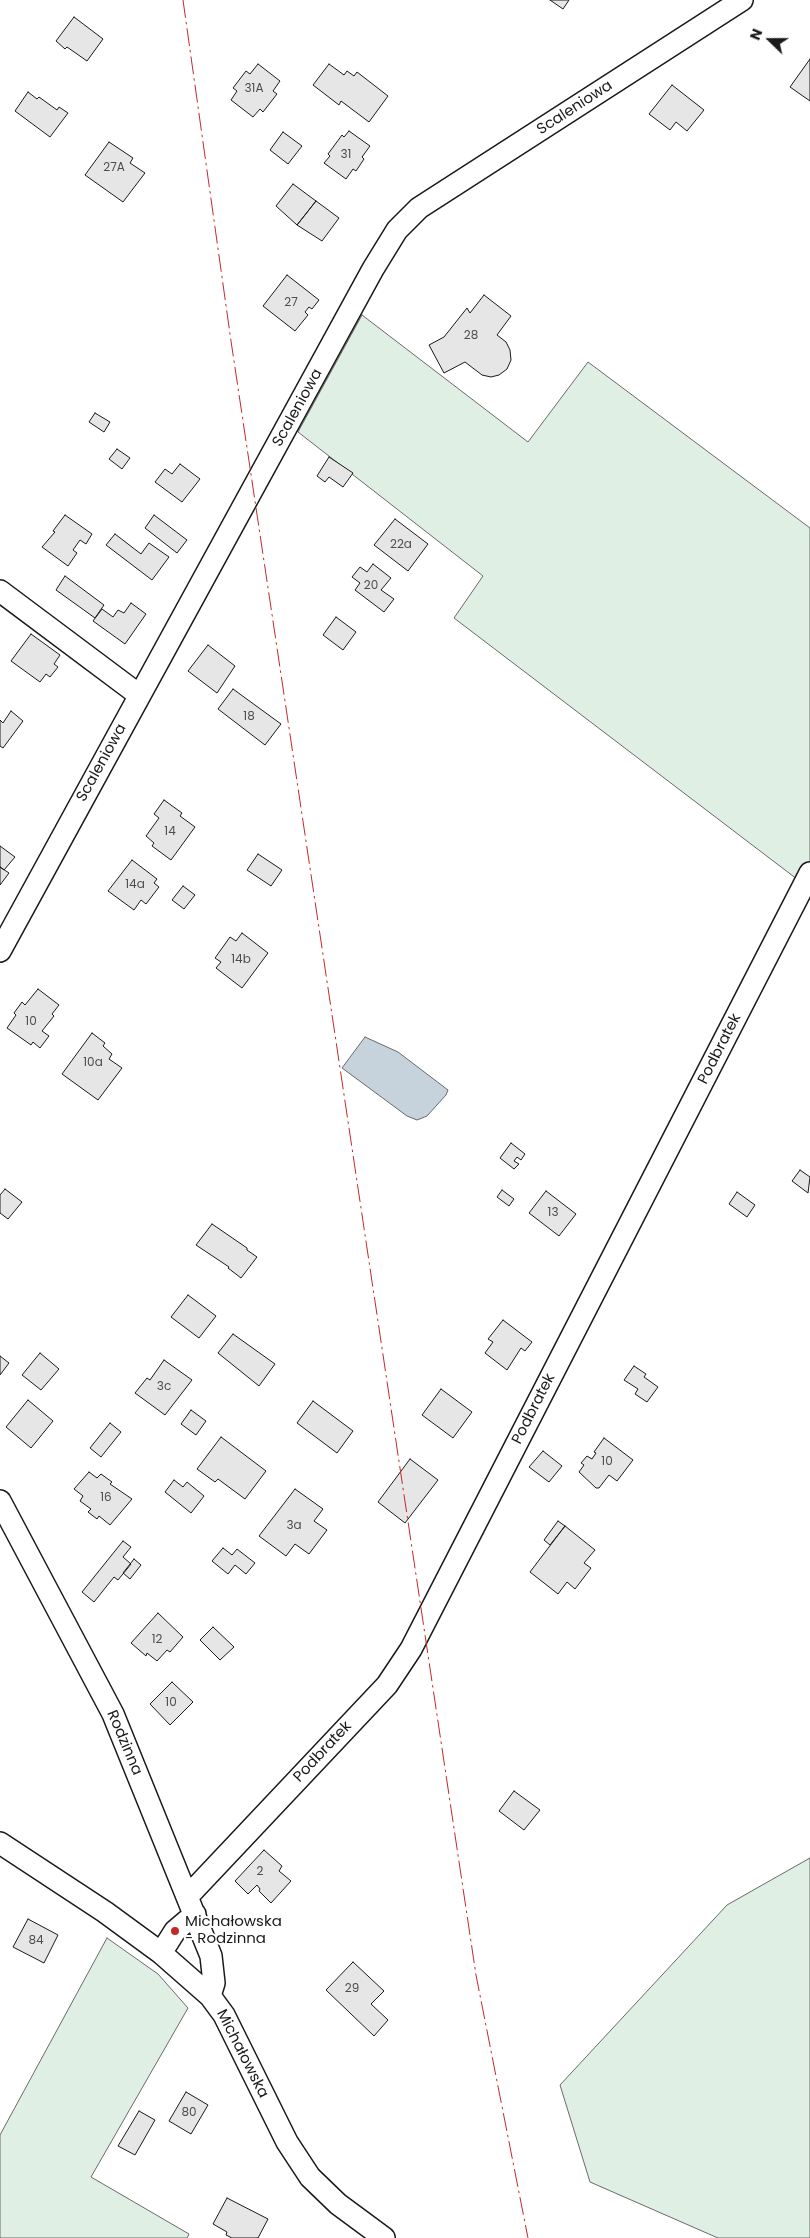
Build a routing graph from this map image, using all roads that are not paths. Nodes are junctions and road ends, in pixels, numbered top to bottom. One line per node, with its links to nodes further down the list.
1 (742, 0): 3 (street, Scaleniowa)
2 (0, 590): 3 (street)
3 (140, 695): 5 (street, Scaleniowa)
4 (810, 873): 8 (street, Podbratek)
5 (0, 951)
6 (0, 1501): 8 (street, Rodzinna)
7 (0, 1843): 9 (street, Michałowska)
8 (192, 1905): 9 (street, Podbratek); 10 (street, Rodzinna)
9 (161, 1954): 10 (street, Michałowska)
10 (210, 1996): 11 (street, Michałowska)
11 (384, 2238)

